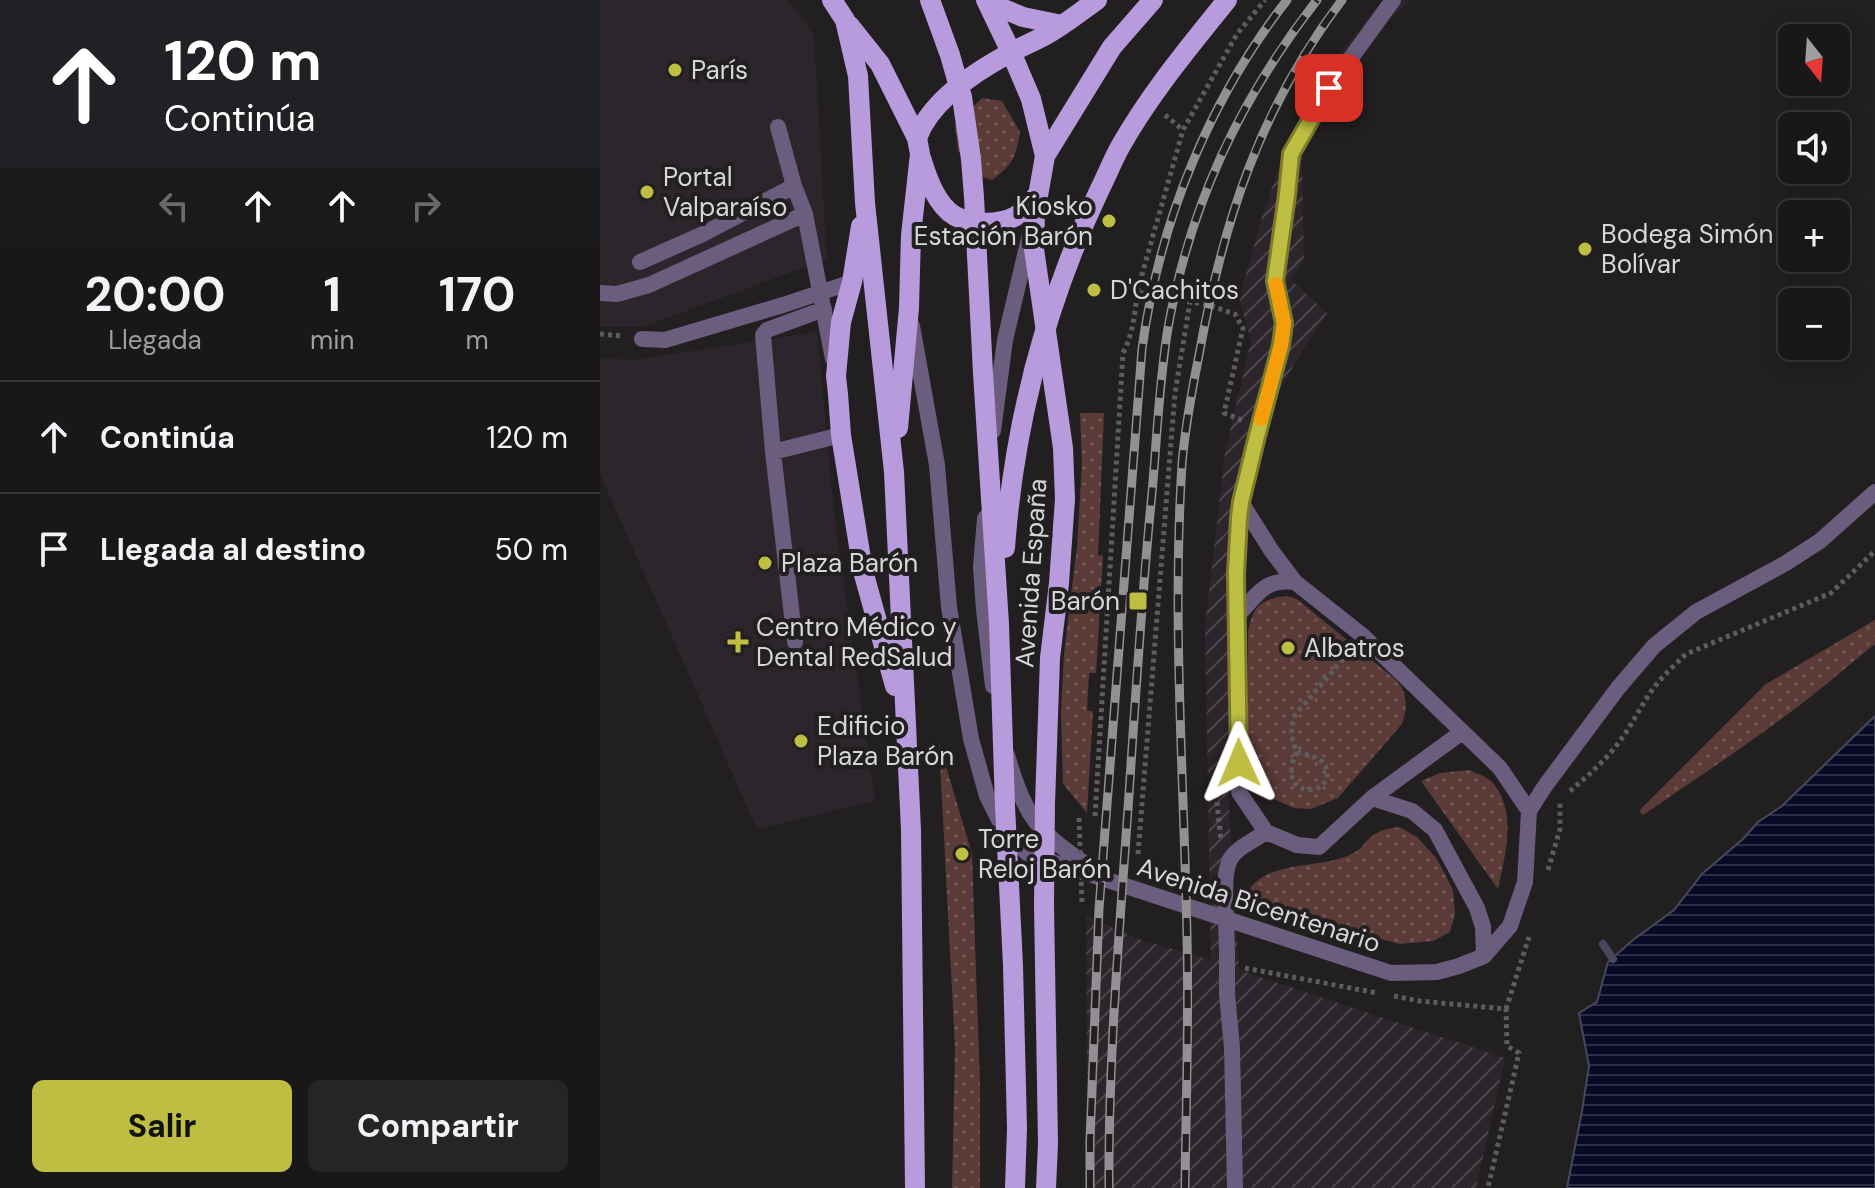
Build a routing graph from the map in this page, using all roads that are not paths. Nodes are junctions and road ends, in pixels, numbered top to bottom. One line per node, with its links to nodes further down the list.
1 (832, 0): 8 (main road)
2 (930, 0): 32 (main road, bridge)
3 (1097, 0): 9 (main road)
4 (1153, 0): 13 (main road)
5 (1227, 0): 32 (main road, bridge)
6 (1393, 0): 29 (street)
7 (986, 1): 9 (main road); 10 (main road)
8 (845, 20): 12 (main road); 15 (main road)
9 (1062, 25): 10 (main road)
10 (1011, 52): 12 (main road); 13 (main road)
11 (778, 127): 14 (street)
12 (918, 146): 16 (main road); 22 (main road)
13 (1045, 156): 16 (main road, Avenida España)
14 (794, 186): 17 (street); 18 (street)
15 (865, 203): 19 (main road); 27 (main road)
16 (1036, 204): 39 (street); 43 (main road, Avenida España, bridge)
17 (805, 214): 20 (street); 21 (street)
18 (640, 262)
19 (852, 282): 21 (street); 24 (main road)
20 (600, 293)
21 (822, 302): 23 (street); 24 (street); 26 (street)
22 (909, 308): 27 (main road); 39 (street, Avenida Bicentenario)
23 (642, 339)
24 (836, 376): 25 (main road)
25 (841, 435): 26 (street); 34 (main road)
26 (773, 452): 33 (street)
27 (894, 472): 34 (main road)
28 (1875, 492): 37 (street)
29 (1241, 502): 30 (street); 31 (street)
30 (1295, 582): 31 (street); 35 (street)
31 (1236, 617): 38 (street)
32 (999, 624): 42 (main road, bridge)
33 (795, 642)
34 (905, 722): 41 (main road)
35 (1462, 732): 36 (street); 37 (street)
36 (1372, 798): 38 (street); 40 (street)
37 (1529, 811): 40 (street, Avenida Bicentenario)
38 (1266, 832): 44 (street, bridge)
39 (1112, 882): 40 (street, Avenida Bicentenario)
40 (1484, 956)
41 (915, 1188)
42 (1015, 1188)
43 (1046, 1188)
44 (1235, 1188)

